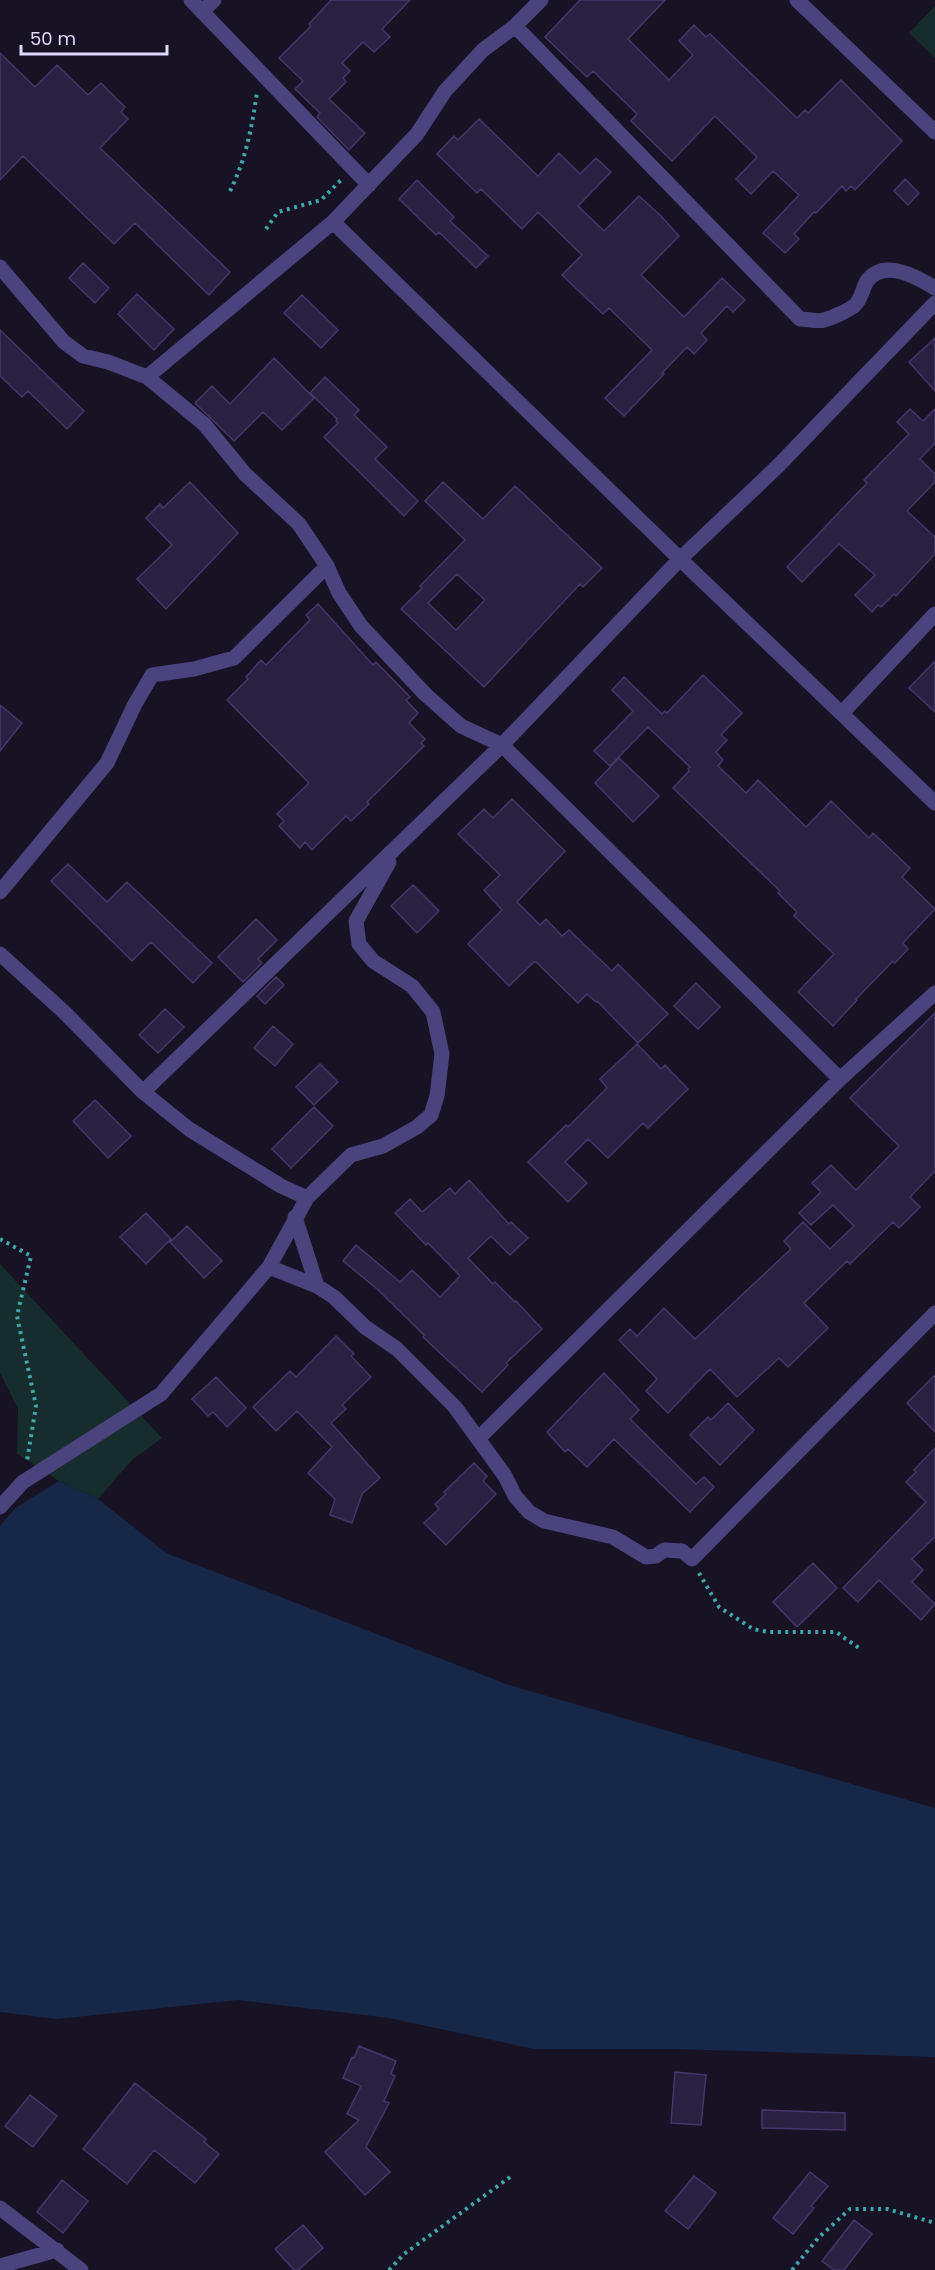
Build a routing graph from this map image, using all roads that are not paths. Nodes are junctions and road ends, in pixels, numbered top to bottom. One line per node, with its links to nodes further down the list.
1 (191, 0): 5 (street)
2 (214, 0): 5 (street)
3 (541, 0): 6 (street)
4 (797, 0): 7 (street)
5 (202, 12): 8 (street)
6 (515, 26): 8 (street); 11 (street)
7 (935, 132)
8 (369, 185): 9 (street)
9 (333, 222): 13 (street); 14 (street)
10 (0, 267): 13 (street)
11 (935, 288)
12 (935, 303): 14 (street)
13 (147, 377): 15 (street)
14 (680, 559): 17 (street); 18 (street)
15 (327, 566): 18 (street); 21 (street)
16 (935, 614): 17 (street)
17 (842, 713): 19 (street)
18 (502, 746): 20 (street); 24 (street)
19 (935, 803)
20 (398, 846): 25 (street); 26 (street)
21 (0, 892)
22 (0, 954): 25 (street)
23 (935, 993): 24 (street)
24 (840, 1079): 31 (street)
25 (143, 1092): 26 (street)
26 (307, 1198): 27 (street)
27 (295, 1217): 28 (street); 29 (street)
28 (268, 1267): 29 (street); 32 (street)
29 (317, 1286): 31 (street)
30 (935, 1313): 31 (street)
31 (478, 1439)
32 (0, 1507)
33 (0, 2208): 34 (street)
34 (57, 2250): 35 (street); 36 (street)
35 (0, 2266)
36 (81, 2270)

